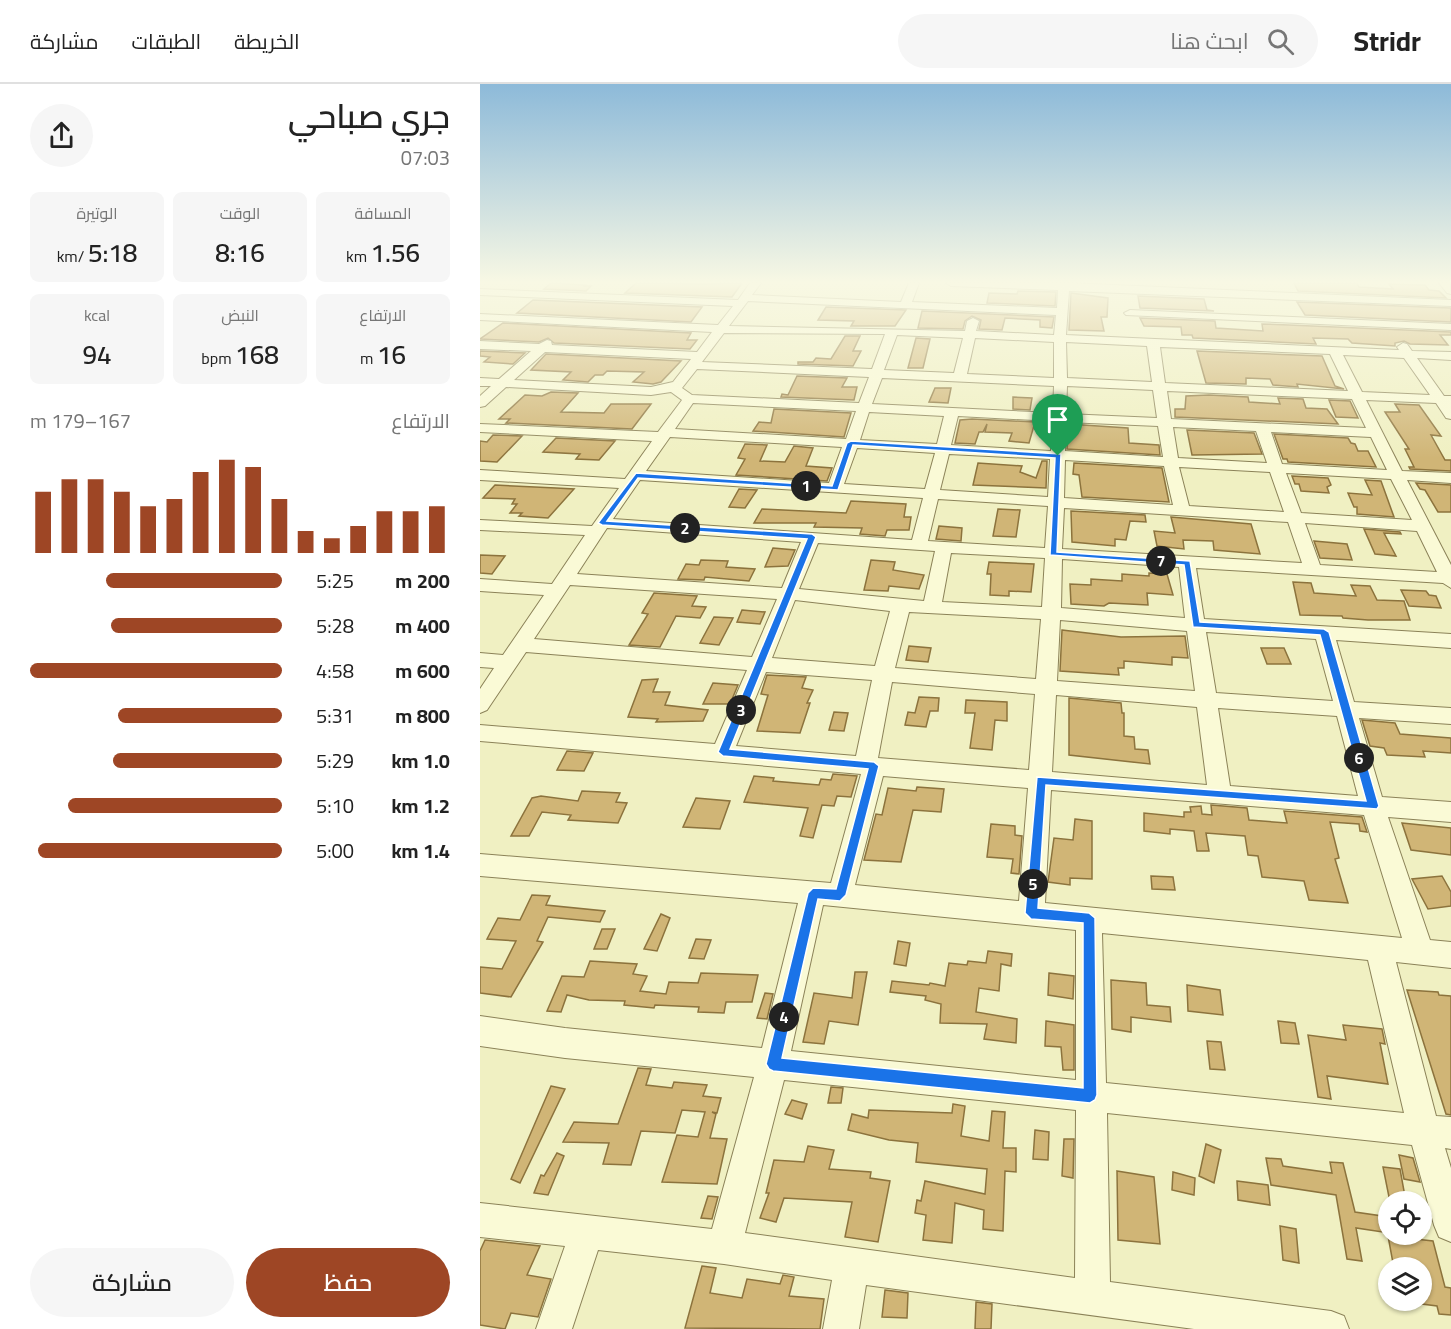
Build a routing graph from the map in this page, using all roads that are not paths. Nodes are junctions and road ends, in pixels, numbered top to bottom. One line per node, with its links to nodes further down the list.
1 (550, 341): 12 (street)
2 (713, 341): 16 (street)
3 (888, 341): 17 (street)
4 (968, 341): 18 (street)
5 (1060, 341): 19 (street)
6 (1150, 341): 10 (street)
7 (1188, 341): 10 (street)
8 (1315, 341): 13 (street)
9 (1399, 341): 14 (street)
10 (1153, 343): 22 (street)
11 (480, 345): 12 (street)
12 (542, 348): 16 (street); 21 (street)
13 (1334, 350): 14 (street); 24 (street)
14 (1408, 354): 15 (street); 26 (street)
15 (1451, 356)
16 (697, 361): 17 (street); 23 (street)
17 (876, 372): 18 (street); 28 (street)
18 (960, 376): 19 (street)
19 (1061, 381): 22 (street); 31 (street)
20 (480, 382): 21 (street)
21 (502, 383): 23 (street); 27 (street)
22 (1161, 386): 24 (street); 32 (street)
23 (672, 388): 25 (street)
24 (1357, 395): 26 (street); 35 (street)
25 (689, 399): 28 (street); 36 (street)
26 (1446, 400): 30 (street)
27 (480, 404)
28 (866, 408): 29 (street); 37 (street)
29 (952, 412): 31 (street); 38 (street)
30 (1451, 415)
31 (1058, 417): 32 (street); 39 (street)
32 (1167, 422): 34 (street); 40 (street)
33 (480, 428): 36 (street)
34 (1262, 428): 35 (street); 41 (street)
35 (1376, 433): 42 (street)
36 (664, 435): 37 (street); 45 (street)
37 (851, 443): 38 (street); 46 (street)
38 (943, 448): 39 (street); 47 (street)
39 (1058, 456): 40 (street); 48 (street)
40 (1172, 463): 41 (street); 49 (street)
41 (1276, 469): 42 (street); 50 (street)
42 (1395, 474): 44 (street); 52 (street)
43 (480, 475): 45 (street)
44 (1451, 478)
45 (633, 480): 46 (street); 53 (street)
46 (835, 488): 47 (street)
47 (933, 494): 48 (street); 55 (street)
48 (1054, 503): 49 (street); 57 (street)
49 (1182, 511): 50 (street)
50 (1294, 518): 52 (street); 59 (street)
51 (480, 525): 53 (street)
52 (1422, 526): 60 (street)
53 (599, 527): 54 (street); 62 (street)
54 (812, 537): 55 (street); 63 (street)
55 (919, 545): 56 (street)
56 (944, 547): 57 (street); 65 (street)
57 (1053, 554): 58 (street); 66 (street)
58 (1187, 563): 59 (street); 67 (street)
59 (1313, 569): 60 (street)
60 (1450, 579)
61 (480, 585): 62 (street)
62 (562, 585): 63 (street); 70 (street)
63 (789, 594): 64 (street); 73 (street)
64 (901, 606): 65 (street); 74 (street)
65 (932, 607): 66 (street)
66 (1051, 613): 67 (street); 75 (street)
67 (1196, 625): 68 (street); 76 (street)
68 (1324, 632): 69 (street); 78 (street)
69 (1451, 641)
70 (521, 645): 72 (street); 73 (street)
71 (480, 660): 72 (street)
72 (509, 662): 77 (street)
73 (760, 663): 74 (street); 81 (street)
74 (883, 674): 75 (street); 82 (street)
75 (1046, 685): 76 (street); 83 (street)
76 (1207, 700): 78 (street); 84 (street)
77 (480, 705)
78 (1345, 708): 79 (street); 85 (street)
79 (1451, 716)
80 (480, 733): 81 (street)
81 (723, 752): 82 (street)
82 (870, 765): 83 (street); 88 (street)
83 (1041, 780): 84 (street); 89 (street)
84 (1220, 795): 85 (street)
85 (1373, 806): 86 (street); 92 (street)
86 (1451, 812)
87 (480, 865): 88 (street)
88 (827, 894): 89 (street); 95 (street)
89 (1031, 913): 90 (street)
90 (1089, 918): 91 (street); 96 (street)
91 (1379, 949): 92 (street); 97 (street)
92 (1420, 952): 93 (street)
93 (1451, 955)
94 (480, 1031): 95 (street)
95 (773, 1064): 96 (street); 101 (street)
96 (1090, 1095): 97 (street); 103 (street)
97 (1438, 1131): 99 (street)
98 (480, 1220): 100 (street)
99 (1451, 1225)
100 (588, 1233): 101 (street); 104 (street)
101 (724, 1246): 102 (street)
102 (852, 1266): 103 (street); 105 (street)
103 (1093, 1298): 106 (street)
104 (554, 1329)
105 (842, 1329)
106 (1331, 1329)

